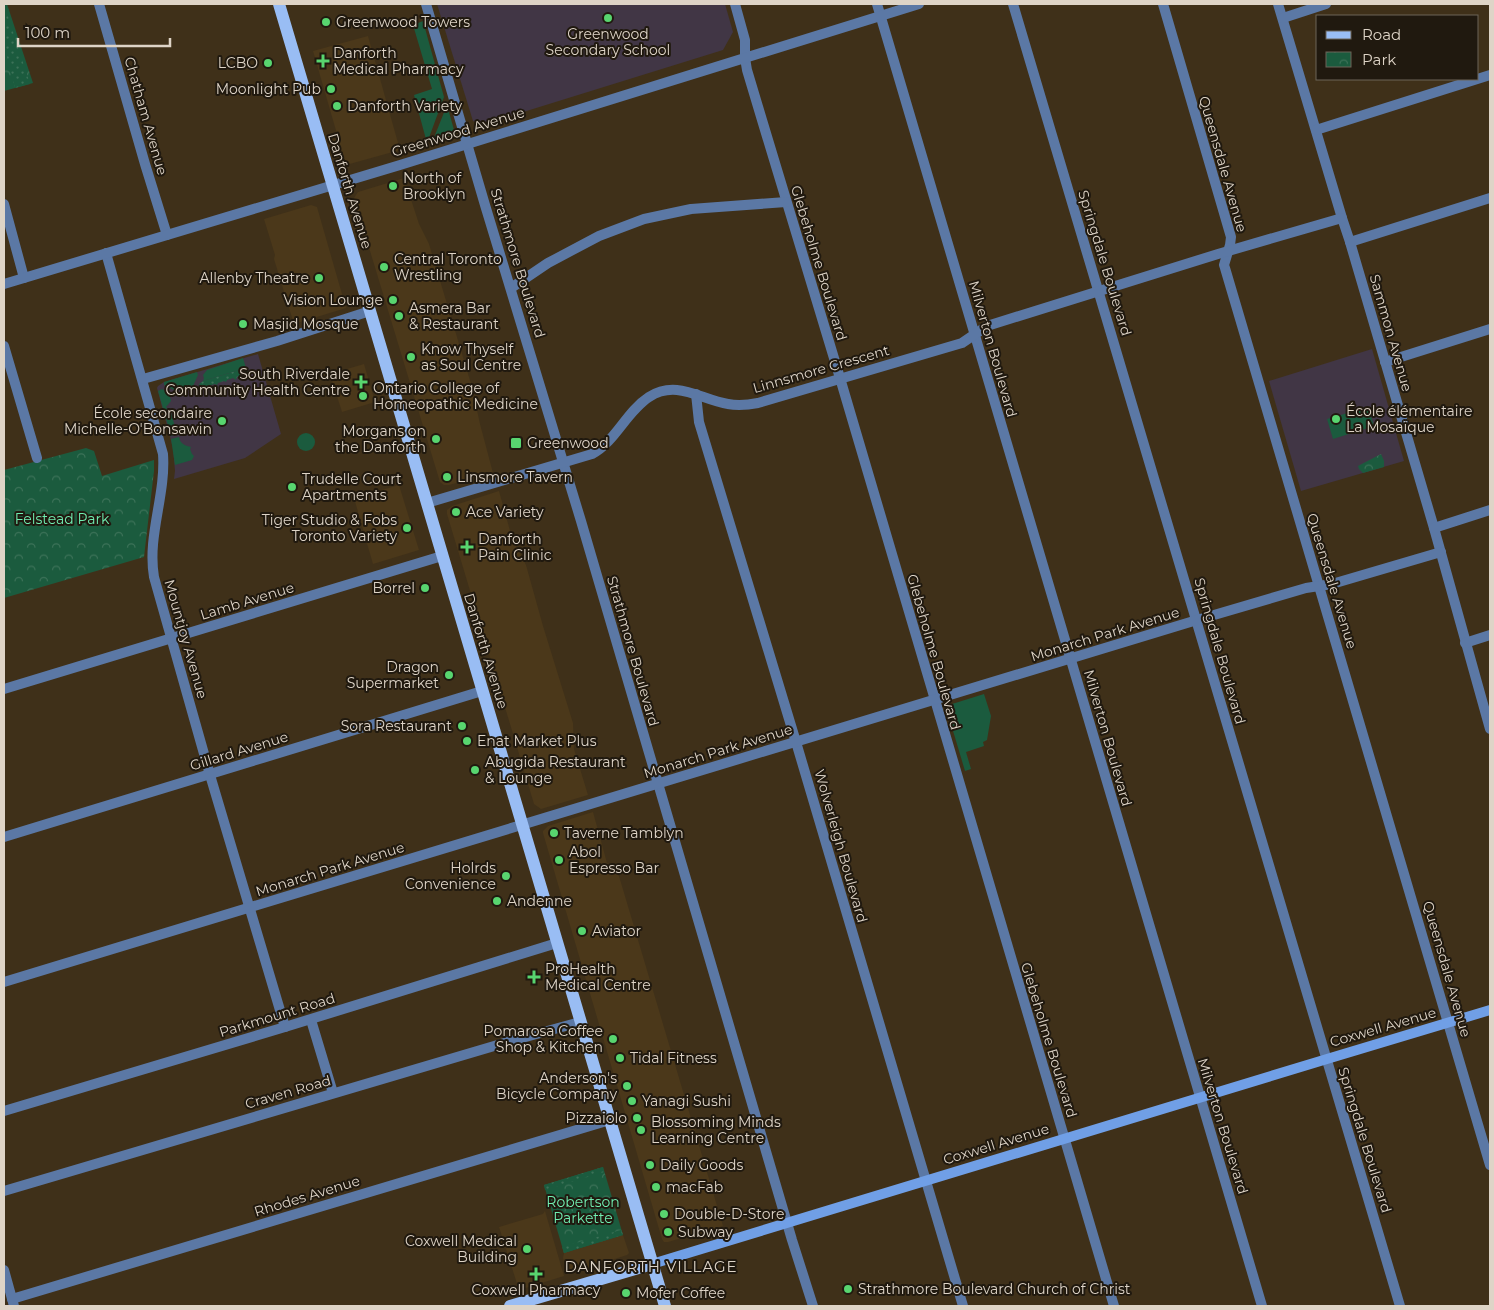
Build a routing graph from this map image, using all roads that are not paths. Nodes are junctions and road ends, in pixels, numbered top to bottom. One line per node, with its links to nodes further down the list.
1 (99, 4): 22 (street, Chatham Avenue)
2 (279, 4): 17 (main road, Danforth Avenue)
3 (426, 4): 16 (street, Strathmore Boulevard)
4 (735, 4): 13 (street, Glebeholme Boulevard)
5 (877, 4): 11 (street, Milverton Boulevard)
6 (919, 4): 11 (street, Greenwood Avenue)
7 (1013, 4): 29 (street, Springdale Boulevard)
8 (1163, 4): 24 (street, Queensdale Avenue)
9 (1278, 4): 12 (street, Sammon Avenue)
10 (1326, 4): 12 (street)
11 (881, 16): 13 (street, Greenwood Avenue); 32 (street, Milverton Boulevard)
12 (1283, 18): 15 (street, Sammon Avenue)
13 (745, 58): 16 (street, Greenwood Avenue); 19 (street, Glebeholme Boulevard)
14 (1474, 80): 15 (street)
15 (1316, 130): 21 (street, Sammon Avenue)
16 (467, 143): 17 (street, Greenwood Avenue); 28 (street, Strathmore Boulevard)
17 (332, 185): 22 (street, Greenwood Avenue); 30 (main road, Danforth Avenue)
18 (1490, 198): 23 (street)
19 (786, 202): 28 (street); 35 (street, Glebeholme Boulevard)
20 (4, 204): 26 (street)
21 (1342, 218): 23 (street, Sammon Avenue); 24 (street, Linnsmore Crescent)
22 (167, 235): 25 (street, Greenwood Avenue)
23 (1350, 242): 34 (street, Sammon Avenue)
24 (1228, 251): 29 (street, Linnsmore Crescent); 45 (street, Queensdale Avenue)
25 (106, 253): 26 (street, Greenwood Avenue); 36 (street, Mountjoy Avenue)
26 (24, 278): 27 (street, Greenwood Avenue)
27 (4, 284)
28 (511, 288): 39 (street, Strathmore Boulevard)
29 (1100, 291): 32 (street, Linnsmore Crescent); 46 (street, Springdale Boulevard)
30 (370, 311): 36 (street); 40 (main road, Danforth Avenue)
31 (1490, 328): 34 (street)
32 (974, 334): 35 (street, Linnsmore Crescent); 50 (street, Milverton Boulevard)
33 (4, 346): 38 (street)
34 (1385, 362): 42 (street, Sammon Avenue)
35 (840, 378): 37 (street, Linnsmore Crescent); 53 (street, Glebeholme Boulevard)
36 (143, 379): 48 (street, Mountjoy Avenue)
37 (696, 394): 39 (street, Linnsmore Crescent); 55 (street, Wolverleigh Boulevard)
38 (37, 458)
39 (563, 462): 40 (street, Linnsmore Crescent); 57 (street, Strathmore Boulevard)
40 (427, 504): 44 (main road, Danforth Avenue)
41 (1490, 510): 42 (street)
42 (1434, 528): 43 (street, Sammon Avenue)
43 (1440, 552): 45 (street, Monarch Park Avenue); 49 (street, Sammon Avenue)
44 (442, 556): 48 (street, Lamb Avenue); 52 (main road, Danforth Avenue)
45 (1319, 587): 46 (street, Monarch Park Avenue); 66 (street, Queensdale Avenue)
46 (1197, 620): 50 (street, Monarch Park Avenue); 68 (street, Springdale Boulevard)
47 (1490, 635): 49 (street)
48 (172, 638): 51 (street, Lamb Avenue); 56 (street, Mountjoy Avenue)
49 (1466, 643): 54 (street, Sammon Avenue)
50 (1070, 659): 53 (street, Monarch Park Avenue); 70 (street, Milverton Boulevard)
51 (4, 689)
52 (482, 691): 56 (street, Gillard Avenue); 58 (main road, Danforth Avenue)
53 (934, 700): 55 (street, Monarch Park Avenue); 73 (street, Glebeholme Boulevard)
54 (1490, 729)
55 (796, 742): 57 (street, Monarch Park Avenue); 75 (street, Wolverleigh Boulevard)
56 (210, 775): 59 (street, Gillard Avenue); 60 (street, Mountjoy Avenue)
57 (658, 783): 58 (street, Monarch Park Avenue); 77 (street, Strathmore Boulevard)
58 (522, 825): 60 (street, Monarch Park Avenue); 61 (main road, Danforth Avenue)
59 (4, 837)
60 (250, 908): 62 (street, Monarch Park Avenue); 67 (street, Mountjoy Avenue)
61 (558, 943): 64 (street, Parkmount Road); 65 (main road, Danforth Avenue)
62 (4, 982)
63 (1490, 1010): 66 (main road, Coxwell Avenue)
64 (311, 1020): 67 (street, Parkmount Road); 69 (street)
65 (580, 1022): 69 (street, Craven Road); 72 (main road, Danforth Avenue)
66 (1448, 1023): 68 (main road, Coxwell Avenue); 74 (street, Queensdale Avenue)
67 (286, 1028): 71 (street, Parkmount Road)
68 (1327, 1059): 70 (main road, Coxwell Avenue); 87 (street, Springdale Boulevard)
69 (333, 1093): 76 (street, Craven Road)
70 (1200, 1097): 73 (main road, Coxwell Avenue); 86 (street, Milverton Boulevard)
71 (4, 1111)
72 (610, 1120): 78 (main road, Danforth Avenue); 80 (street, Rhodes Avenue)
73 (1064, 1138): 75 (main road, Coxwell Avenue); 85 (street, Glebeholme Boulevard)
74 (1490, 1165)
75 (926, 1180): 77 (main road, Coxwell Avenue); 84 (street, Wolverleigh Boulevard)
76 (4, 1191)
77 (788, 1222): 78 (main road, Coxwell Avenue); 83 (street, Strathmore Boulevard)
78 (652, 1264): 81 (main road, Coxwell Avenue); 82 (main road, Danforth Avenue)
79 (4, 1270): 80 (street)
80 (13, 1302)
81 (510, 1306)
82 (665, 1306)
83 (813, 1306)
84 (963, 1306)
85 (1114, 1306)
86 (1262, 1306)
87 (1400, 1306)

